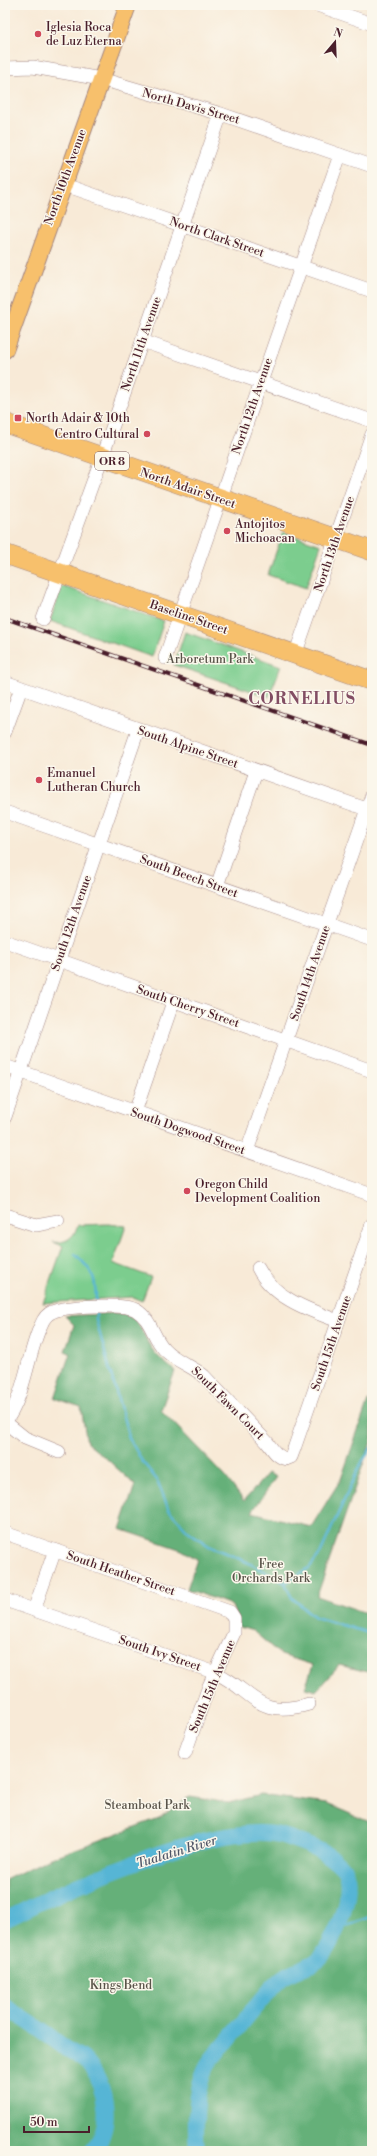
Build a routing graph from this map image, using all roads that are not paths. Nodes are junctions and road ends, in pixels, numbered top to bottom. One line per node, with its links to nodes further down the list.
1 (128, 5): 5 (main road, North 10th Avenue)
2 (317, 5): 3 (street)
3 (372, 24)
4 (5, 68): 5 (street, North Davis Street)
5 (101, 79): 6 (street, North Davis Street); 9 (main road, North 10th Avenue)
6 (221, 114): 7 (street, North Davis Street); 10 (street, North 11th Avenue)
7 (340, 155): 8 (street, North Davis Street); 11 (street, North 12th Avenue)
8 (372, 166)
9 (62, 184): 10 (street, North Clark Street); 14 (main road, North 10th Avenue)
10 (183, 225): 11 (street, North Clark Street); 13 (street, North 11th Avenue)
11 (301, 266): 12 (street, North Clark Street); 15 (street, North 12th Avenue)
12 (372, 291)
13 (142, 341): 15 (street); 19 (street, North 11th Avenue)
14 (5, 350)
15 (260, 382): 16 (street); 20 (street, North 12th Avenue)
16 (372, 421)
17 (5, 423): 19 (highway, North Adair Street / OR 8)
18 (372, 434): 21 (street, North 13th Avenue)
19 (102, 458): 20 (highway, North Adair Street / OR 8); 24 (street, North 11th Avenue)
20 (220, 499): 21 (highway, North Adair Street / OR 8); 25 (street, North 12th Avenue)
21 (336, 539): 22 (highway, North Adair Street / OR 8); 27 (street, North 13th Avenue)
22 (372, 551)
23 (5, 554): 24 (highway, Baseline Street)
24 (60, 572): 25 (highway, Baseline Street); 26 (street, North 11th Avenue)
25 (180, 614): 27 (highway, Baseline Street); 28 (street, North 12th Avenue)
26 (43, 620)
27 (295, 655): 30 (highway, Baseline Street)
28 (165, 658)
29 (5, 682): 31 (street, South Alpine Street)
30 (372, 682)
31 (21, 688): 32 (street, South Alpine Street); 33 (street)
32 (138, 730): 34 (street, South Alpine Street); 38 (street, South 12th Avenue)
33 (5, 732)
34 (256, 771): 36 (street, South Alpine Street); 39 (street)
35 (372, 795): 36 (street, South 14th Avenue)
36 (370, 810): 40 (street, South 14th Avenue)
37 (5, 812): 38 (street, South Beech Street)
38 (98, 844): 39 (street, South Beech Street); 43 (street, South 12th Avenue)
39 (217, 886): 40 (street, South Beech Street)
40 (327, 925): 41 (street, South Beech Street); 45 (street, South 14th Avenue)
41 (372, 940)
42 (5, 942): 43 (street, South Cherry Street)
43 (59, 960): 44 (street, South Cherry Street); 47 (street, South 12th Avenue)
44 (173, 1002): 45 (street, South Cherry Street); 49 (street)
45 (286, 1040): 48 (street, South Cherry Street); 51 (street, South 14th Avenue)
46 (5, 1066): 47 (street, South Dogwood Street)
47 (20, 1071): 49 (street, South Dogwood Street); 50 (street, South 12th Avenue)
48 (372, 1071)
49 (135, 1112): 51 (street, South Dogwood Street)
50 (5, 1117)
51 (247, 1152): 52 (street, South Dogwood Street)
52 (372, 1195)
53 (5, 1215): 54 (street)
54 (58, 1221)
55 (372, 1224): 57 (street, South 15th Avenue)
56 (258, 1268): 57 (street)
57 (338, 1321): 60 (street, South 15th Avenue)
58 (5, 1422): 59 (street); 60 (street, South Fawn Court)
59 (59, 1452)
60 (286, 1459)
61 (5, 1533): 62 (street, South Heather Street)
62 (55, 1550): 64 (street); 65 (street, South Heather Street)
63 (5, 1600): 64 (street, South Ivy Street)
64 (34, 1610): 66 (street, South Ivy Street)
65 (234, 1618): 66 (street, South 15th Avenue)
66 (216, 1673): 67 (street, South Ivy Street); 68 (street, South 15th Avenue)
67 (309, 1704)
68 (185, 1753)

